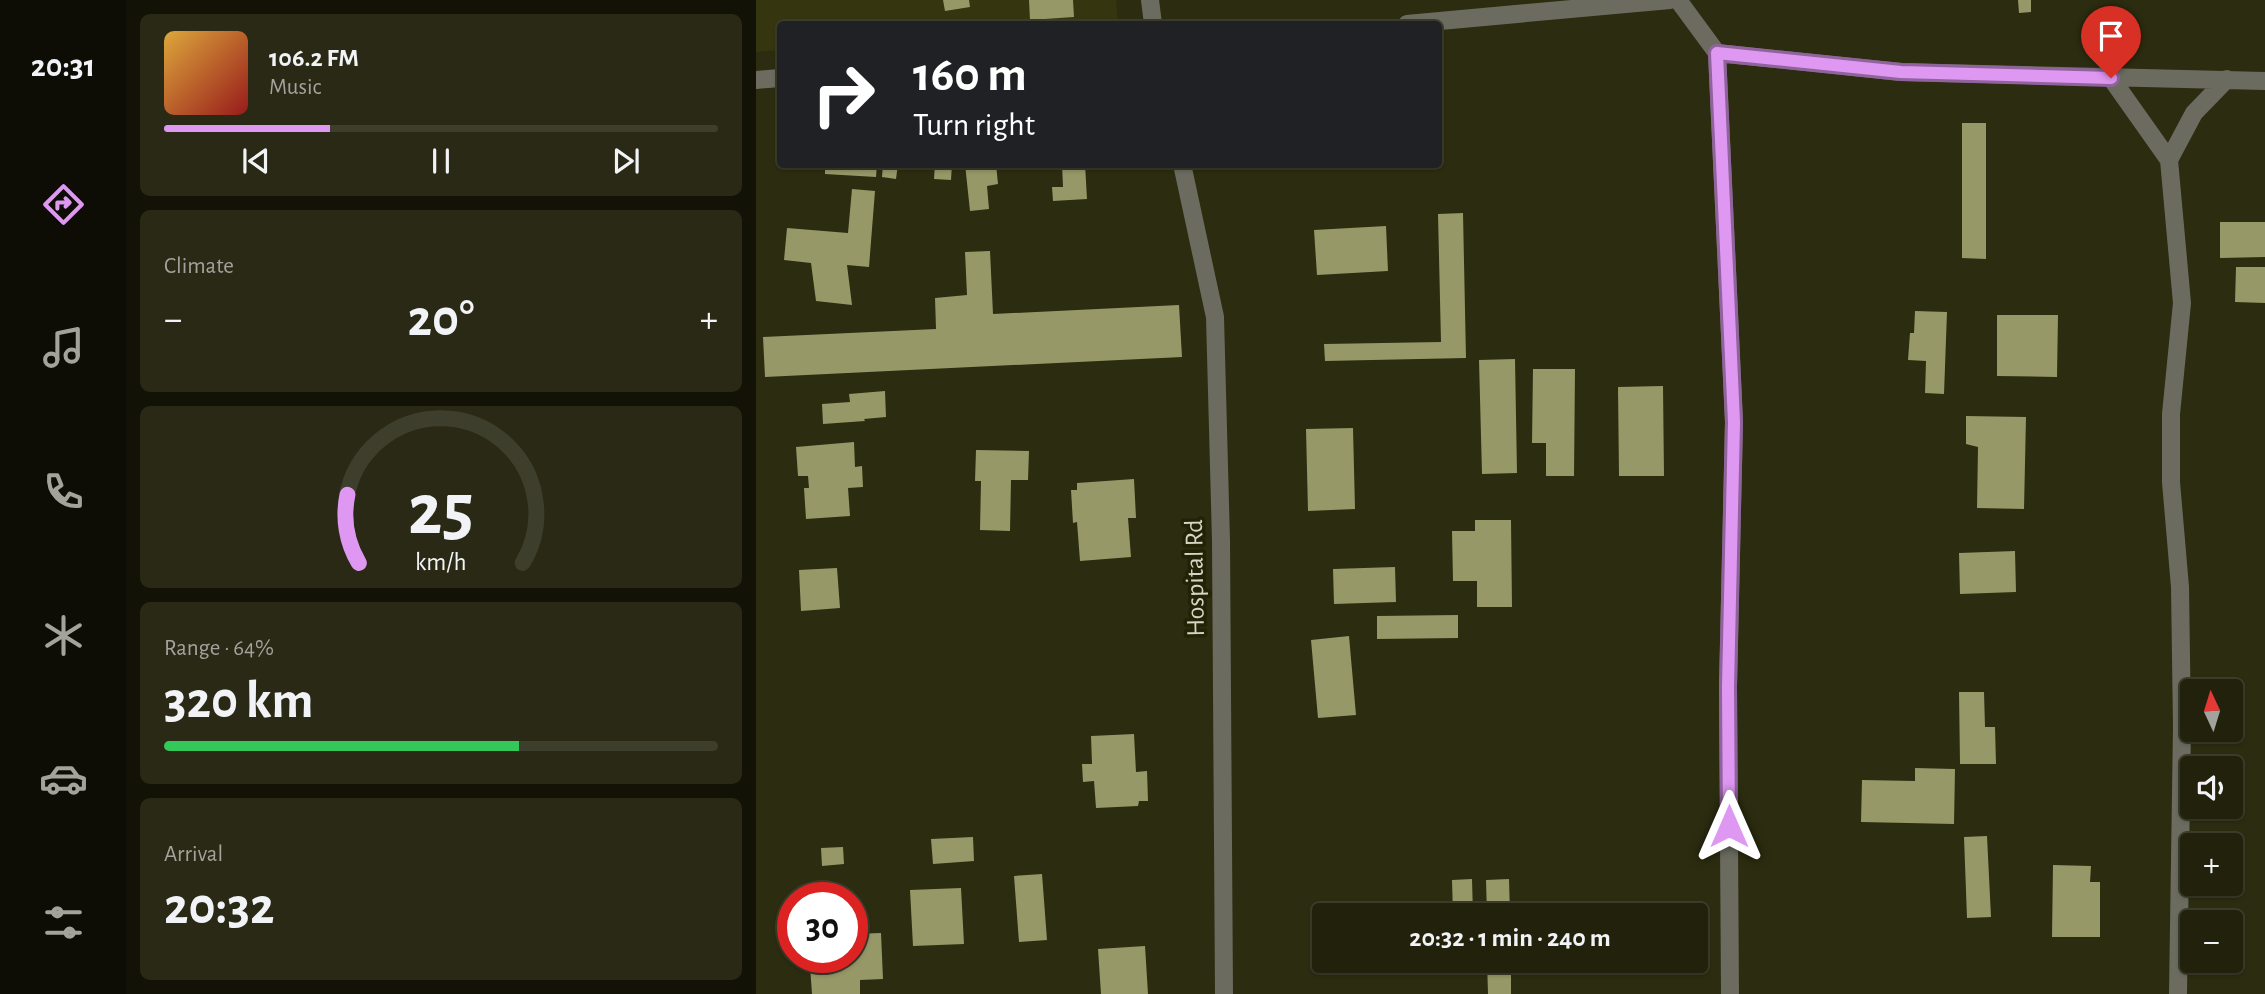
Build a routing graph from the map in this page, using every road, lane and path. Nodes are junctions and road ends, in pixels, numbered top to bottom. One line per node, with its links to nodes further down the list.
1 (1150, 0): 4 (street)
2 (1670, 0): 5 (street)
3 (1678, 0): 6 (street)
4 (1153, 21)
5 (1439, 21)
6 (1717, 53): 7 (street); 15 (street)
7 (2111, 78): 9 (street); 12 (street)
8 (777, 79): 10 (street)
9 (2227, 79): 11 (street); 12 (street)
10 (756, 80)
11 (2265, 81)
12 (2169, 160): 16 (street)
13 (1183, 168): 14 (street, Hospital Rd)
14 (1224, 994)
15 (1730, 994)
16 (2178, 994)

